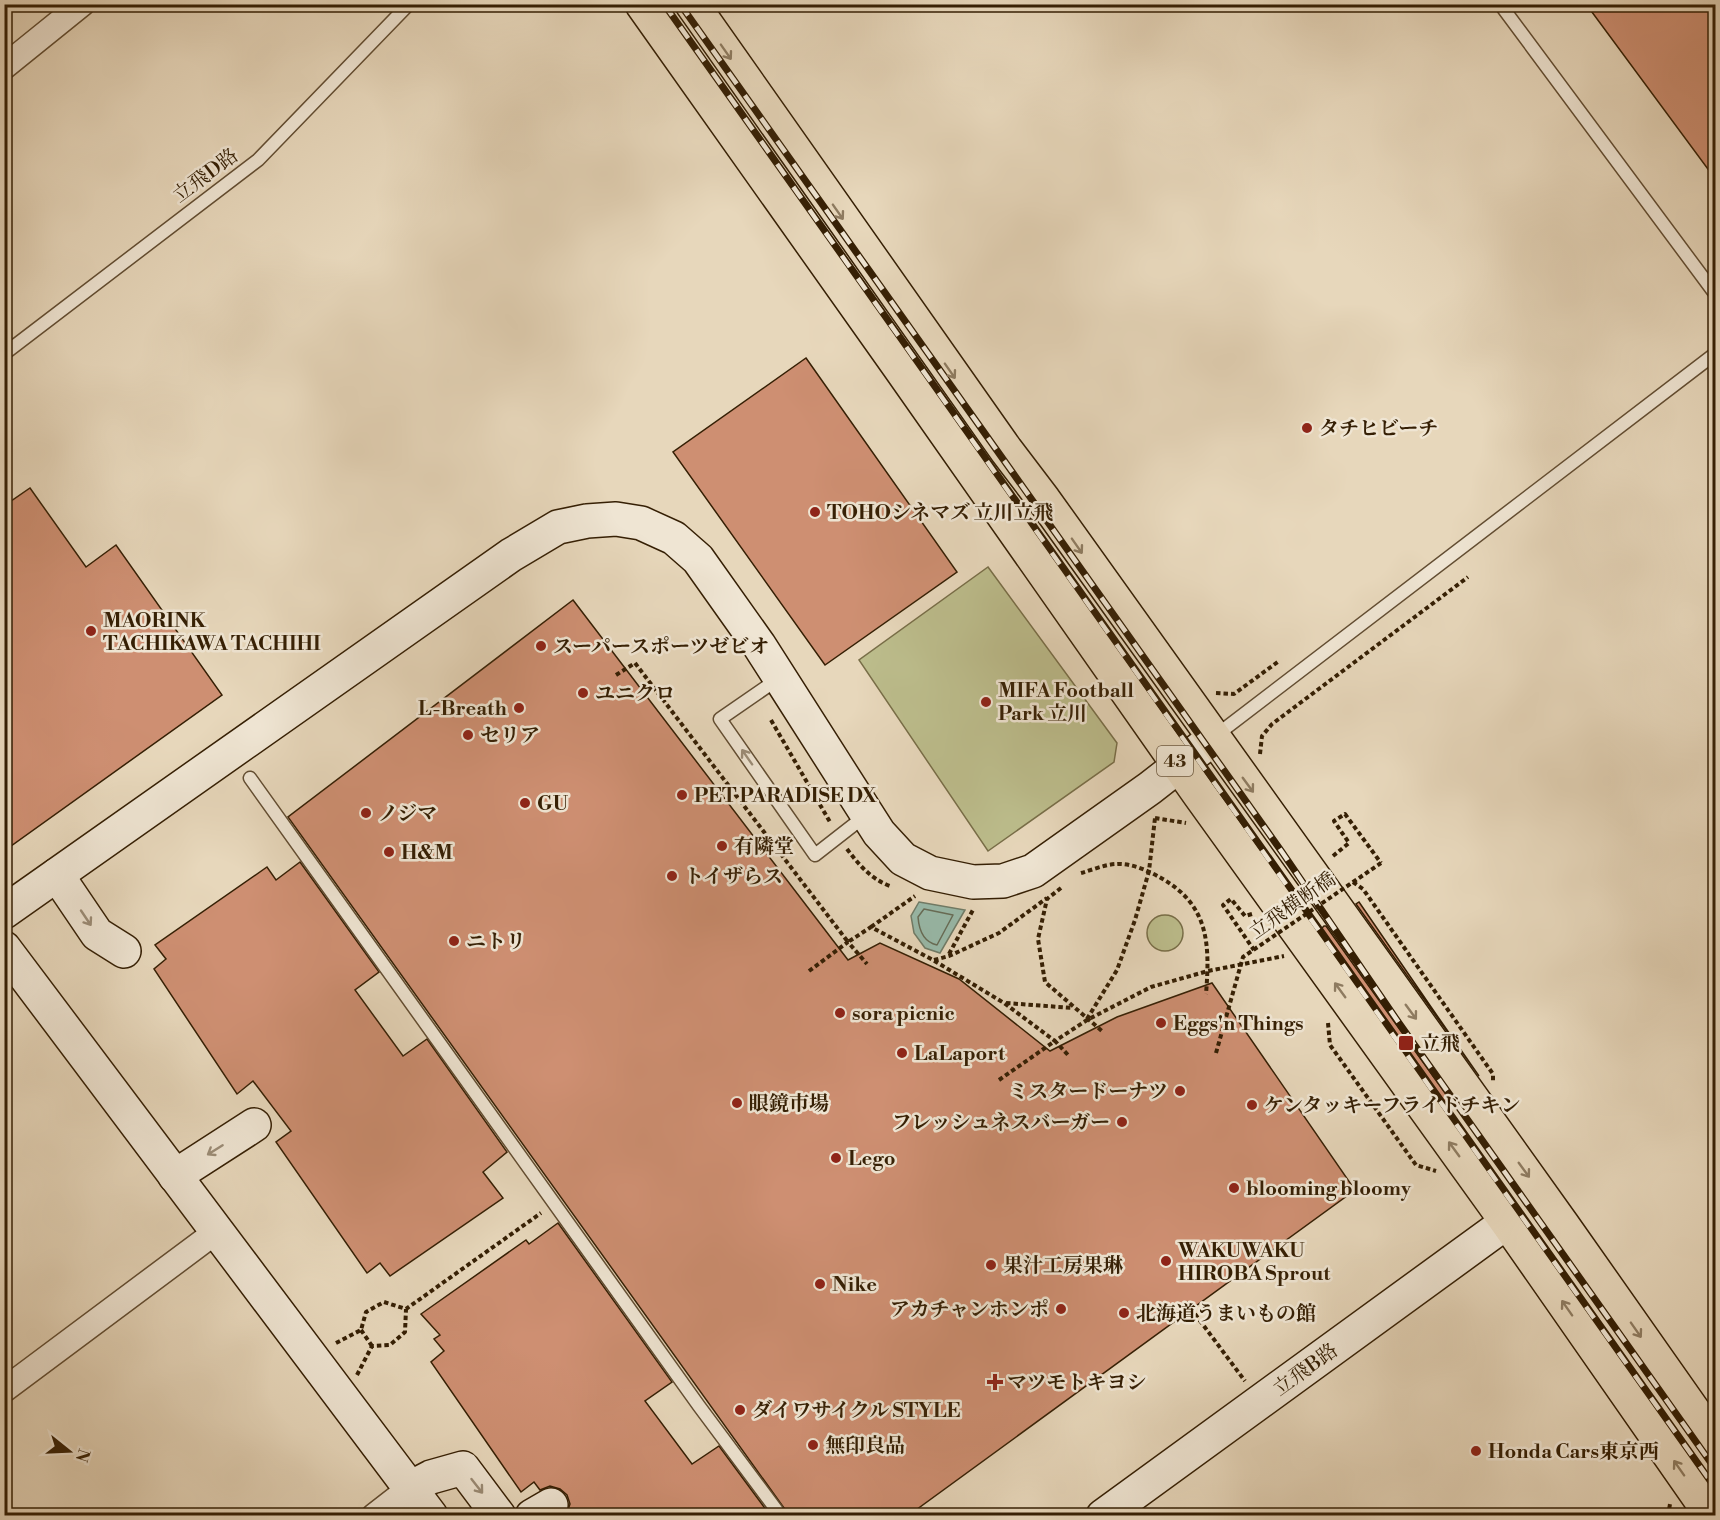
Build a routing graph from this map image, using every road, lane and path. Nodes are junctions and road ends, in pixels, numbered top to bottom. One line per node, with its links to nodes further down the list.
1 (410, 4): 9 (lane, 立飛D路)
2 (642, 4): 15 (main road, 43)
3 (692, 4): 13 (main road, 43, one-way to 13)
4 (1500, 4): 7 (lane)
5 (82, 5): 6 (street)
6 (4, 67)
7 (1716, 295)
8 (1716, 353): 13 (lane)
9 (4, 354)
10 (1468, 577): 14 (path)
11 (616, 675): 40 (path)
12 (768, 686): 17 (street); 21 (path); 21 (lane, one-way to 12); 25 (street)
13 (1214, 738): 15 (street); 77 (main road, 43, one-way to 77)
14 (1260, 755)
15 (1179, 766): 17 (street); 67 (main road, 43, one-way to 15)
16 (250, 778): 84 (lane)
17 (866, 815): 21 (lane)
18 (1148, 817): 19 (path)
19 (1155, 818): 20 (path); 23 (path)
20 (1191, 824)
21 (839, 837): 28 (path)
22 (1326, 860): 43 (path, 立飛横断橋, bridge)
23 (1149, 871): 24 (path); 51 (path); 55 (path)
24 (1077, 874)
25 (57, 875): 36 (street); 44 (street, one-way to 44)
26 (1347, 878): 62 (path)
27 (1062, 886): 33 (path)
28 (899, 889)
29 (907, 892): 31 (path)
30 (1044, 892): 33 (path)
31 (916, 895): 32 (path); 37 (path)
32 (926, 897)
33 (1047, 899): 45 (path); 54 (path)
34 (966, 903): 45 (path)
35 (1248, 905): 43 (path)
36 (4, 912)
37 (871, 927): 40 (path); 47 (path)
38 (1266, 930): 39 (path)
39 (1272, 939)
40 (848, 942): 48 (path); 50 (path)
41 (1278, 947): 46 (path)
42 (4, 948): 65 (street)
43 (1254, 950): 59 (path, 立飛横断橋, bridge)
44 (124, 951)
45 (949, 956): 47 (path)
46 (1285, 956): 49 (path); 51 (path)
47 (933, 960): 53 (path)
48 (867, 964)
49 (1291, 965)
50 (809, 971)
51 (1208, 971): 52 (path); 55 (path)
52 (1206, 994)
53 (1004, 1003): 54 (path); 58 (path)
54 (1074, 1008): 55 (path)
55 (1087, 1020): 57 (path); 58 (path)
56 (1328, 1021): 64 (path)
57 (1102, 1031)
58 (1055, 1041): 60 (path); 61 (path)
59 (1216, 1053)
60 (1068, 1055)
61 (999, 1080)
62 (1493, 1083)
63 (254, 1125): 65 (street, one-way to 65)
64 (1438, 1172)
65 (175, 1176): 68 (street)
66 (542, 1212): 70 (path)
67 (1507, 1222): 80 (main road, 43, one-way to 67); 85 (street, 立飛B路)
68 (217, 1231): 76 (street); 78 (street)
69 (1186, 1302): 75 (path)
70 (406, 1309): 71 (path); 73 (path)
71 (360, 1330): 72 (path); 73 (path)
72 (330, 1346)
73 (372, 1346): 74 (path)
74 (349, 1370)
75 (1249, 1386)
76 (4, 1390)
77 (1716, 1443)
78 (410, 1488): 81 (street); 82 (street); 83 (street, one-way to 83)
79 (1671, 1498): 86 (path)
80 (1712, 1514)
81 (374, 1515)
82 (431, 1515)
83 (499, 1515)
84 (781, 1515)
85 (1103, 1515)
86 (1668, 1515)

